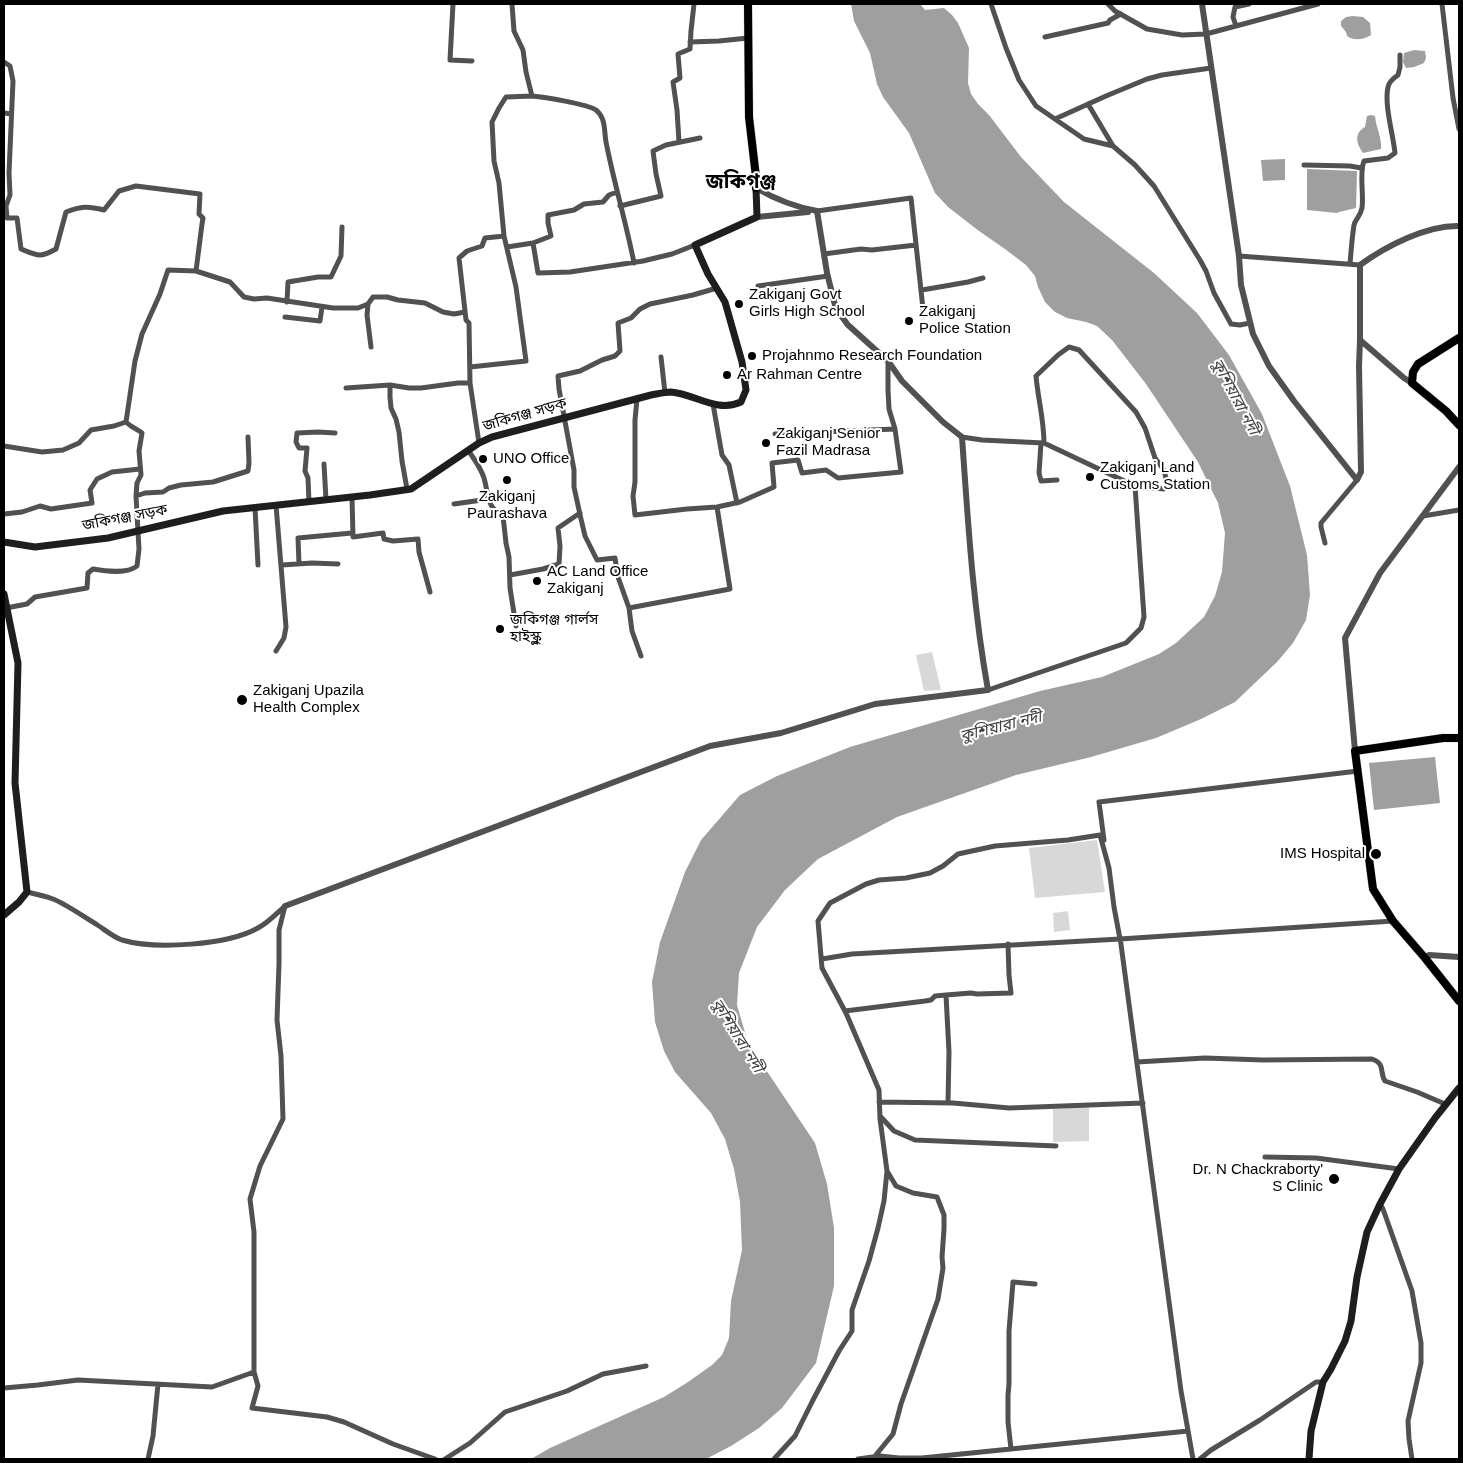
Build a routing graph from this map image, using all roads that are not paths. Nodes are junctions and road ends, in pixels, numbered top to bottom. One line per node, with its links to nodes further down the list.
1 (453, 4): 19 (street)
2 (512, 4): 24 (street)
3 (694, 4): 17 (street)
4 (748, 4): 16 (main road)
5 (991, 4): 28 (street)
6 (1202, 4): 14 (street)
7 (1249, 4): 13 (street)
8 (1318, 4): 11 (street)
9 (1442, 4): 22 (street)
10 (1112, 5): 12 (street)
11 (1299, 6): 13 (street)
12 (1121, 14): 14 (street); 15 (street)
13 (1236, 26): 14 (street)
14 (1206, 34): 21 (street)
15 (1045, 36)
16 (748, 38): 17 (street); 35 (main road)
17 (690, 42): 31 (street)
18 (1400, 55): 34 (street)
19 (472, 61)
20 (4, 62): 27 (street)
21 (1211, 68): 25 (street); 48 (street)
22 (1452, 82): 23 (street); 29 (street)
23 (1459, 82)
24 (532, 96): 36 (street); 42 (street)
25 (1088, 104): 28 (street); 32 (street)
26 (4, 113): 27 (street)
27 (11, 114): 52 (street)
28 (1055, 120): 32 (street)
29 (1459, 129)
30 (700, 138): 31 (street)
31 (679, 142): 37 (street)
32 (1113, 146): 64 (street)
33 (1304, 165): 34 (street)
34 (1361, 168): 50 (street)
35 (756, 188): 38 (street); 39 (main road)
36 (617, 192): 37 (street); 43 (street)
37 (620, 206): 49 (street)
38 (817, 210): 39 (street); 45 (street); 47 (street)
39 (757, 217): 44 (main road)
40 (1459, 226): 51 (street)
41 (342, 227): 58 (street)
42 (504, 236): 46 (street); 62 (street)
43 (533, 243): 46 (street); 49 (street)
44 (695, 245): 49 (street); 56 (main road, জকিগঞ্জ সড়ক)
45 (916, 245): 47 (street); 57 (street)
46 (507, 247): 70 (street)
47 (824, 254): 53 (street)
48 (1239, 256): 50 (street); 64 (street)
49 (634, 263)
50 (1350, 264): 51 (street)
51 (1360, 265): 66 (street)
52 (196, 272): 58 (street); 79 (street)
53 (828, 276): 55 (street); 69 (street)
54 (983, 278): 57 (street)
55 (758, 286)
56 (717, 288): 77 (main road, জকিগঞ্জ সড়ক); 78 (street)
57 (922, 290): 61 (street)
58 (287, 302): 60 (street)
59 (368, 304): 60 (street); 62 (street); 67 (street)
60 (322, 307): 63 (street)
61 (923, 309)
62 (465, 312): 70 (street)
63 (284, 317)
64 (1250, 323): 94 (street)
65 (1459, 338): 72 (main road)
66 (1360, 340): 72 (street); 94 (street)
67 (371, 347)
68 (662, 357): 75 (street)
69 (888, 361): 81 (street); 85 (street)
70 (470, 367): 71 (street)
71 (470, 383): 73 (street); 86 (street)
72 (1412, 383): 80 (main road)
73 (390, 385): 74 (street); 96 (street)
74 (346, 388)
75 (665, 393): 76 (main road, জকিগঞ্জ সড়ক); 77 (main road, জকিগঞ্জ সড়ক)
76 (637, 399): 78 (main road, জকিগঞ্জ সড়ক); 105 (street)
77 (712, 404): 102 (street)
78 (564, 418): 86 (main road, জকিগঞ্জ সড়ক); 108 (street)
79 (126, 422): 88 (street); 92 (street)
80 (1459, 425)
81 (895, 429): 83 (street); 102 (street)
82 (335, 433): 101 (street)
83 (775, 434)
84 (248, 437): 97 (street)
85 (962, 437): 87 (street); 127 (street)
86 (479, 443): 89 (main road, জকিগঞ্জ সড়ক)
87 (1042, 443): 93 (street); 95 (street); 95 (street)
88 (4, 446)
89 (468, 450): 96 (main road, জকিগঞ্জ সড়ক); 99 (street)
90 (324, 464): 100 (street)
91 (1459, 467): 110 (street)
92 (140, 469): 97 (street); 109 (street)
93 (1057, 480)
94 (1357, 480): 114 (street)
95 (1135, 486): 127 (street)
96 (407, 490): 98 (main road, জকিগঞ্জ সড়ক)
97 (136, 496): 111 (street)
98 (352, 497): 100 (main road, জকিগঞ্জ সড়ক); 112 (street)
99 (489, 499): 103 (street); 119 (street)
100 (326, 500): 101 (main road, জকিগঞ্জ সড়ক)
101 (309, 502): 104 (main road, জকিগঞ্জ সড়ক)
102 (737, 503): 105 (street)
103 (454, 504)
104 (276, 505): 106 (main road, জকিগঞ্জ সড়ক); 118 (street)
105 (717, 507): 123 (street)
106 (255, 508): 111 (main road, জকিগঞ্জ সড়ক); 117 (street)
107 (1459, 510): 110 (street)
108 (580, 513): 119 (street); 123 (street)
109 (4, 514)
110 (1423, 516): 129 (street)
111 (138, 531): 113 (main road, জকিগঞ্জ সড়ক); 122 (street)
112 (352, 533): 115 (street); 120 (street)
113 (4, 542)
114 (1325, 543)
115 (299, 564): 116 (street); 118 (street)
116 (338, 564)
117 (258, 565)
118 (282, 565): 125 (street)
119 (510, 575): 124 (street)
120 (430, 592)
121 (4, 594): 122 (main road)
122 (6, 608): 131 (main road)
123 (629, 608): 126 (street)
124 (516, 626)
125 (276, 651)
126 (641, 656)
127 (988, 690): 132 (street)
128 (1459, 738): 129 (main road)
129 (1356, 752): 130 (main road)
130 (1358, 770): 134 (main road); 135 (street)
131 (27, 892): 132 (street); 133 (main road)
132 (285, 906): 157 (street)
133 (4, 915)
134 (1393, 921): 135 (street); 138 (main road)
135 (1120, 938): 136 (street); 139 (street); 143 (street)
136 (1008, 944): 139 (street); 140 (street)
137 (1459, 957): 138 (street)
138 (1425, 958): 141 (main road)
139 (822, 959): 142 (street)
140 (946, 996): 142 (street); 146 (street)
141 (1459, 1001)
142 (845, 1011): 145 (street)
143 (1137, 1062): 147 (street); 148 (street)
144 (1459, 1088): 148 (main road)
145 (879, 1102): 146 (street); 149 (street)
146 (948, 1103): 147 (street)
147 (1142, 1103): 161 (street)
148 (1446, 1104): 152 (main road)
149 (880, 1115): 150 (street); 153 (street)
150 (1056, 1146)
151 (1265, 1157): 152 (street)
152 (1400, 1169): 154 (main road)
153 (887, 1171): 163 (street); 168 (street)
154 (1380, 1204): 158 (main road); 173 (street)
155 (1034, 1284): 162 (street)
156 (646, 1366): 167 (street)
157 (254, 1372): 159 (street); 166 (street)
158 (1323, 1382): 171 (street); 172 (main road)
159 (158, 1384): 160 (street); 165 (street)
160 (4, 1388)
161 (1188, 1431): 162 (street); 170 (street)
162 (1010, 1449): 164 (street)
163 (875, 1456): 164 (street); 169 (street)
164 (945, 1458)
165 (148, 1459)
166 (435, 1459)
167 (445, 1459)
168 (774, 1459)
169 (858, 1459)
170 (1193, 1459)
171 (1200, 1459)
172 (1309, 1459)
173 (1412, 1459)

